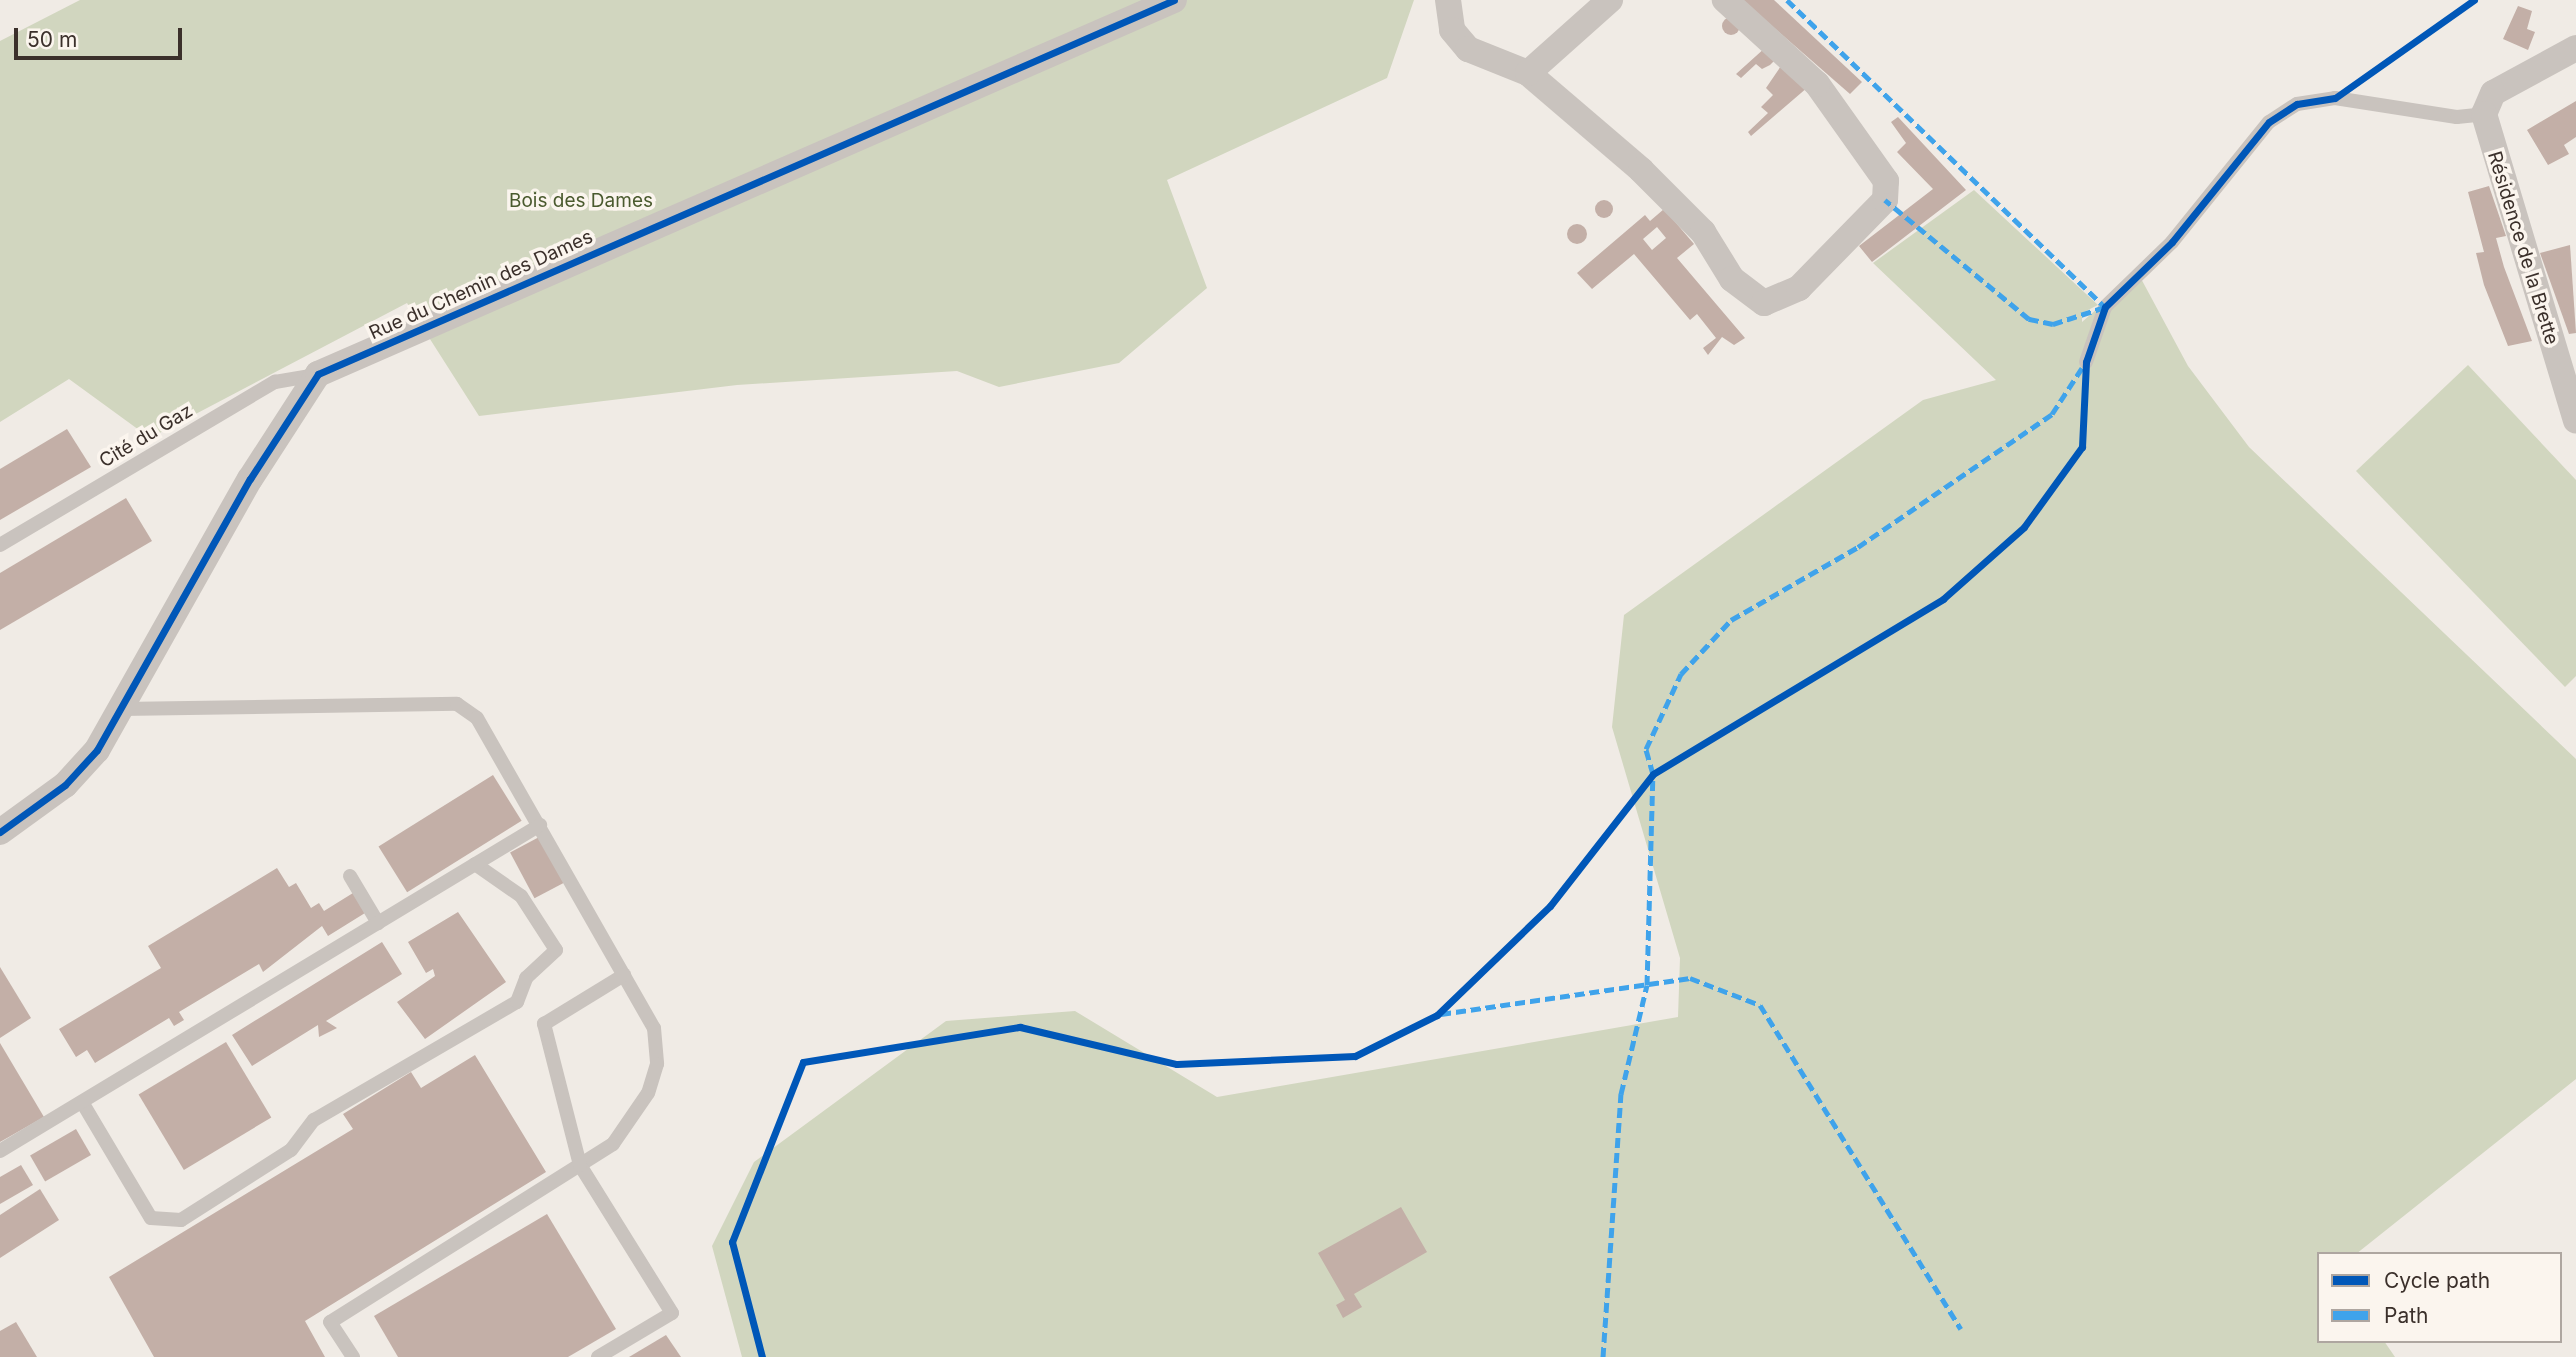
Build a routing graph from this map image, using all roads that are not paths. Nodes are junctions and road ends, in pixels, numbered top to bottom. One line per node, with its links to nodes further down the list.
1 (1174, 0): 9 (street, Rue du Chemin des Dames)
2 (1448, 0): 6 (street)
3 (1610, 0): 6 (street)
4 (1726, 0): 6 (street)
5 (2576, 48): 7 (street)
6 (1528, 74)
7 (2484, 114): 8 (lane); 10 (street, Résidence de la Brette)
8 (2086, 362)
9 (318, 374): 11 (lane, Cité du Gaz); 12 (street)
10 (2576, 421)
11 (0, 545)
12 (121, 709): 13 (lane); 14 (street)
13 (540, 825): 15 (lane); 18 (lane)
14 (0, 832)
15 (475, 864): 17 (lane); 19 (lane)
16 (350, 876): 17 (lane)
17 (377, 923): 19 (lane)
18 (624, 975): 21 (lane); 21 (lane)
19 (82, 1102): 20 (lane)
20 (0, 1152)
21 (580, 1165): 22 (lane); 23 (lane)
22 (354, 1357)
23 (598, 1357)

